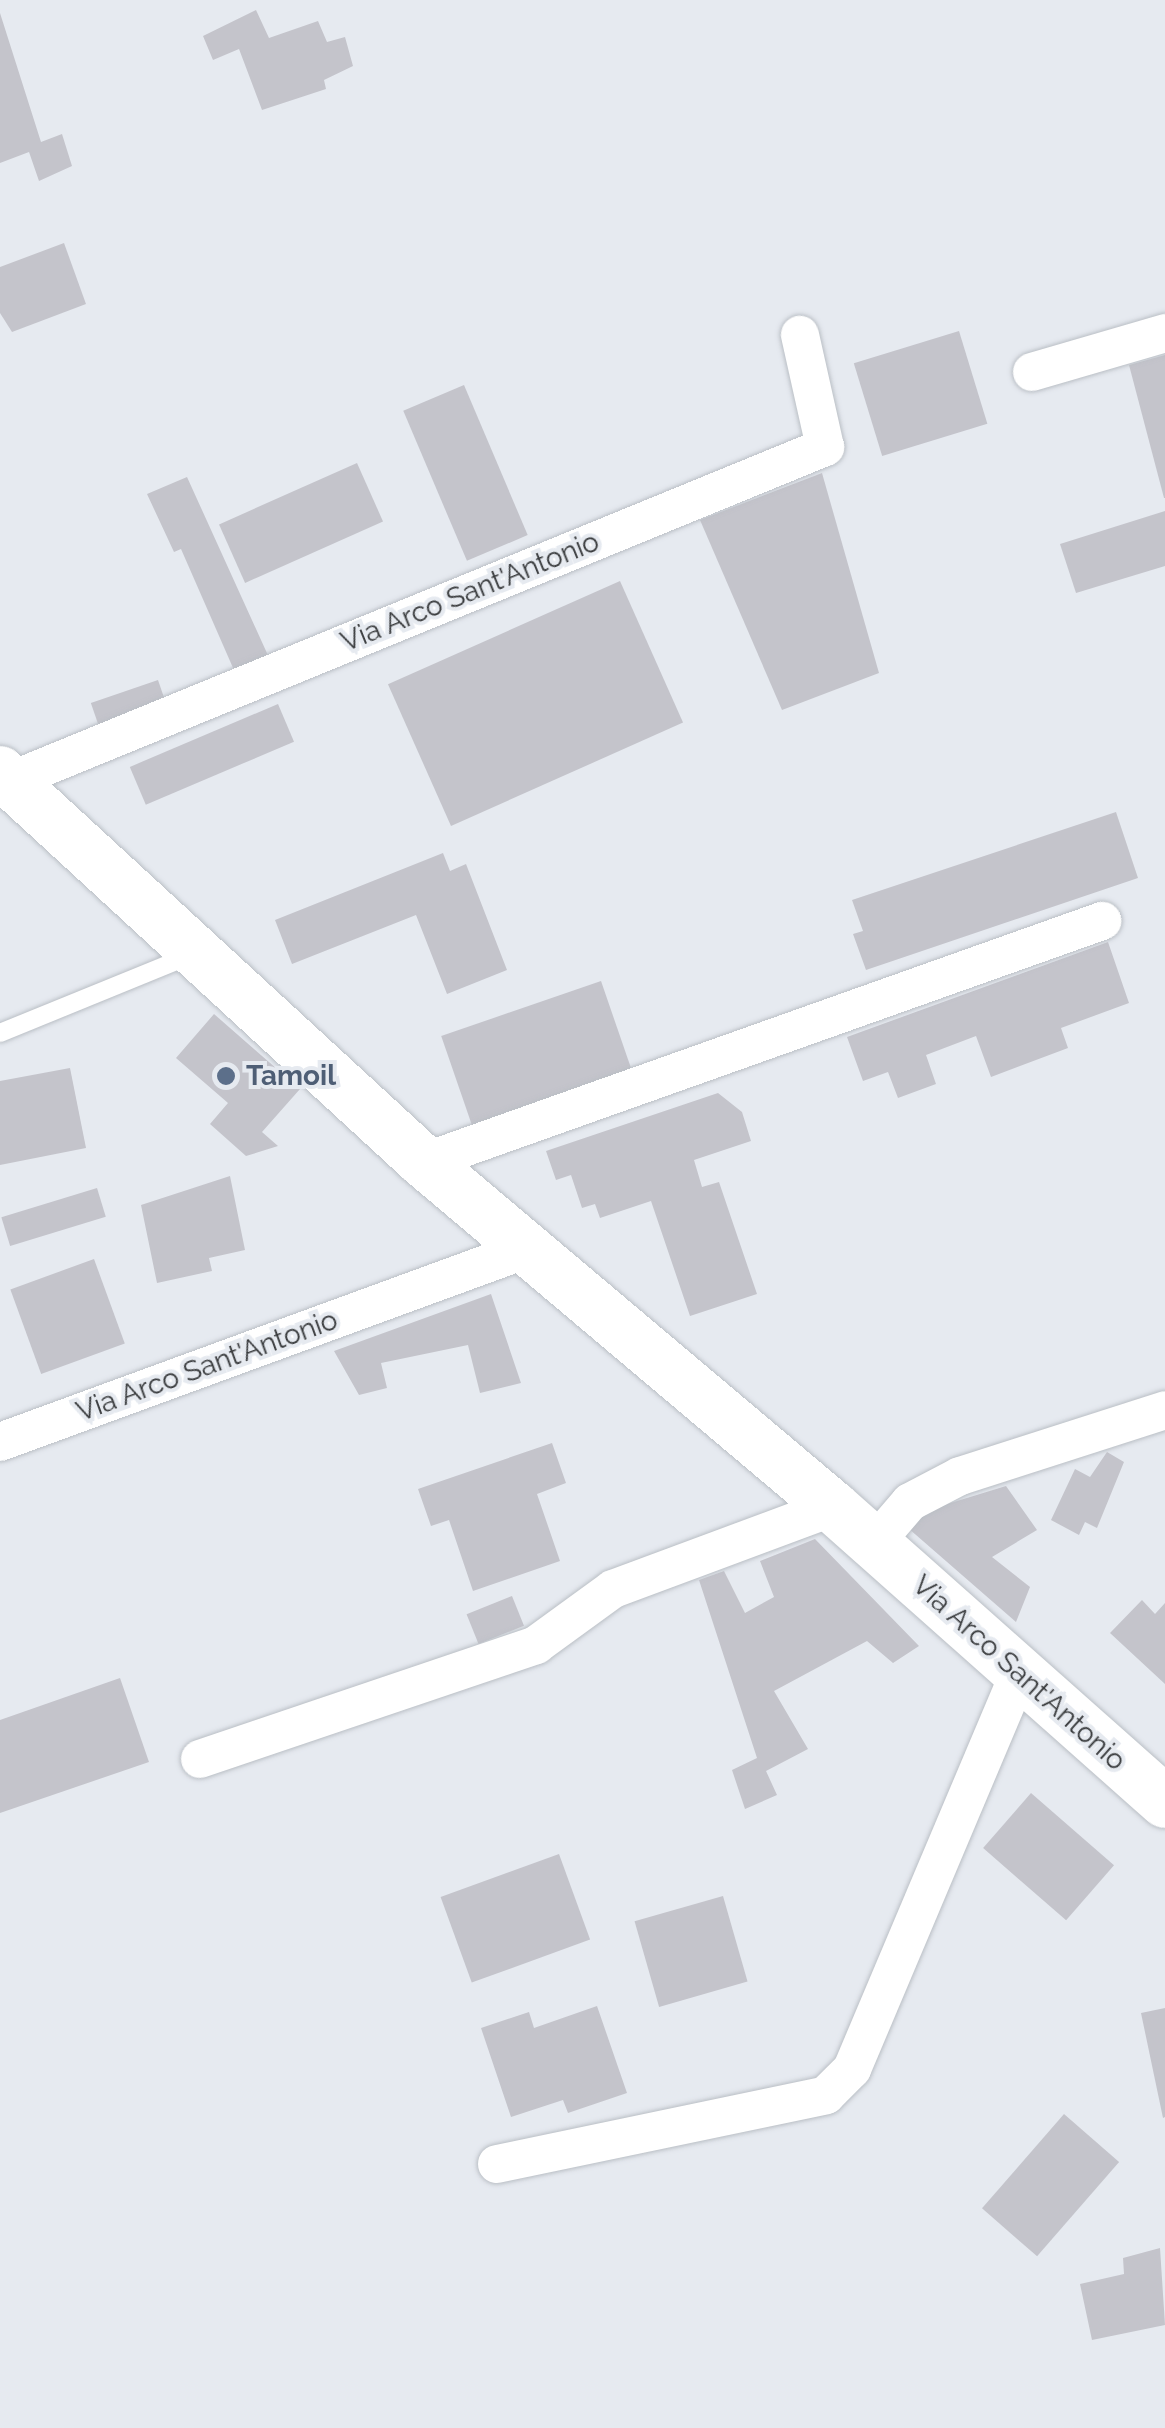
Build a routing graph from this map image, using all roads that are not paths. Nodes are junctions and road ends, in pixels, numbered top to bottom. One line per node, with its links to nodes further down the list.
1 (1165, 333): 3 (street)
2 (800, 335): 4 (street, Via Arco Sant'Antonio)
3 (1032, 372)
4 (5, 776): 6 (street, Via Arco Sant'Antonio)
5 (1102, 921): 8 (street)
6 (196, 953): 7 (lane); 8 (street, Via Arco Sant'Antonio)
7 (0, 1033)
8 (424, 1162): 9 (street, Via Arco Sant'Antonio)
9 (527, 1249): 11 (street, Via Arco Sant'Antonio); 12 (street, Via Arco Sant'Antonio)
10 (1165, 1410): 13 (street)
11 (0, 1442)
12 (833, 1507): 13 (street, Via Arco Sant'Antonio); 15 (street)
13 (874, 1544): 14 (street, Via Arco Sant'Antonio)
14 (1019, 1674): 16 (street, Via Arco Sant'Antonio); 17 (street)
15 (200, 1758)
16 (1165, 1802)
17 (497, 2164)

